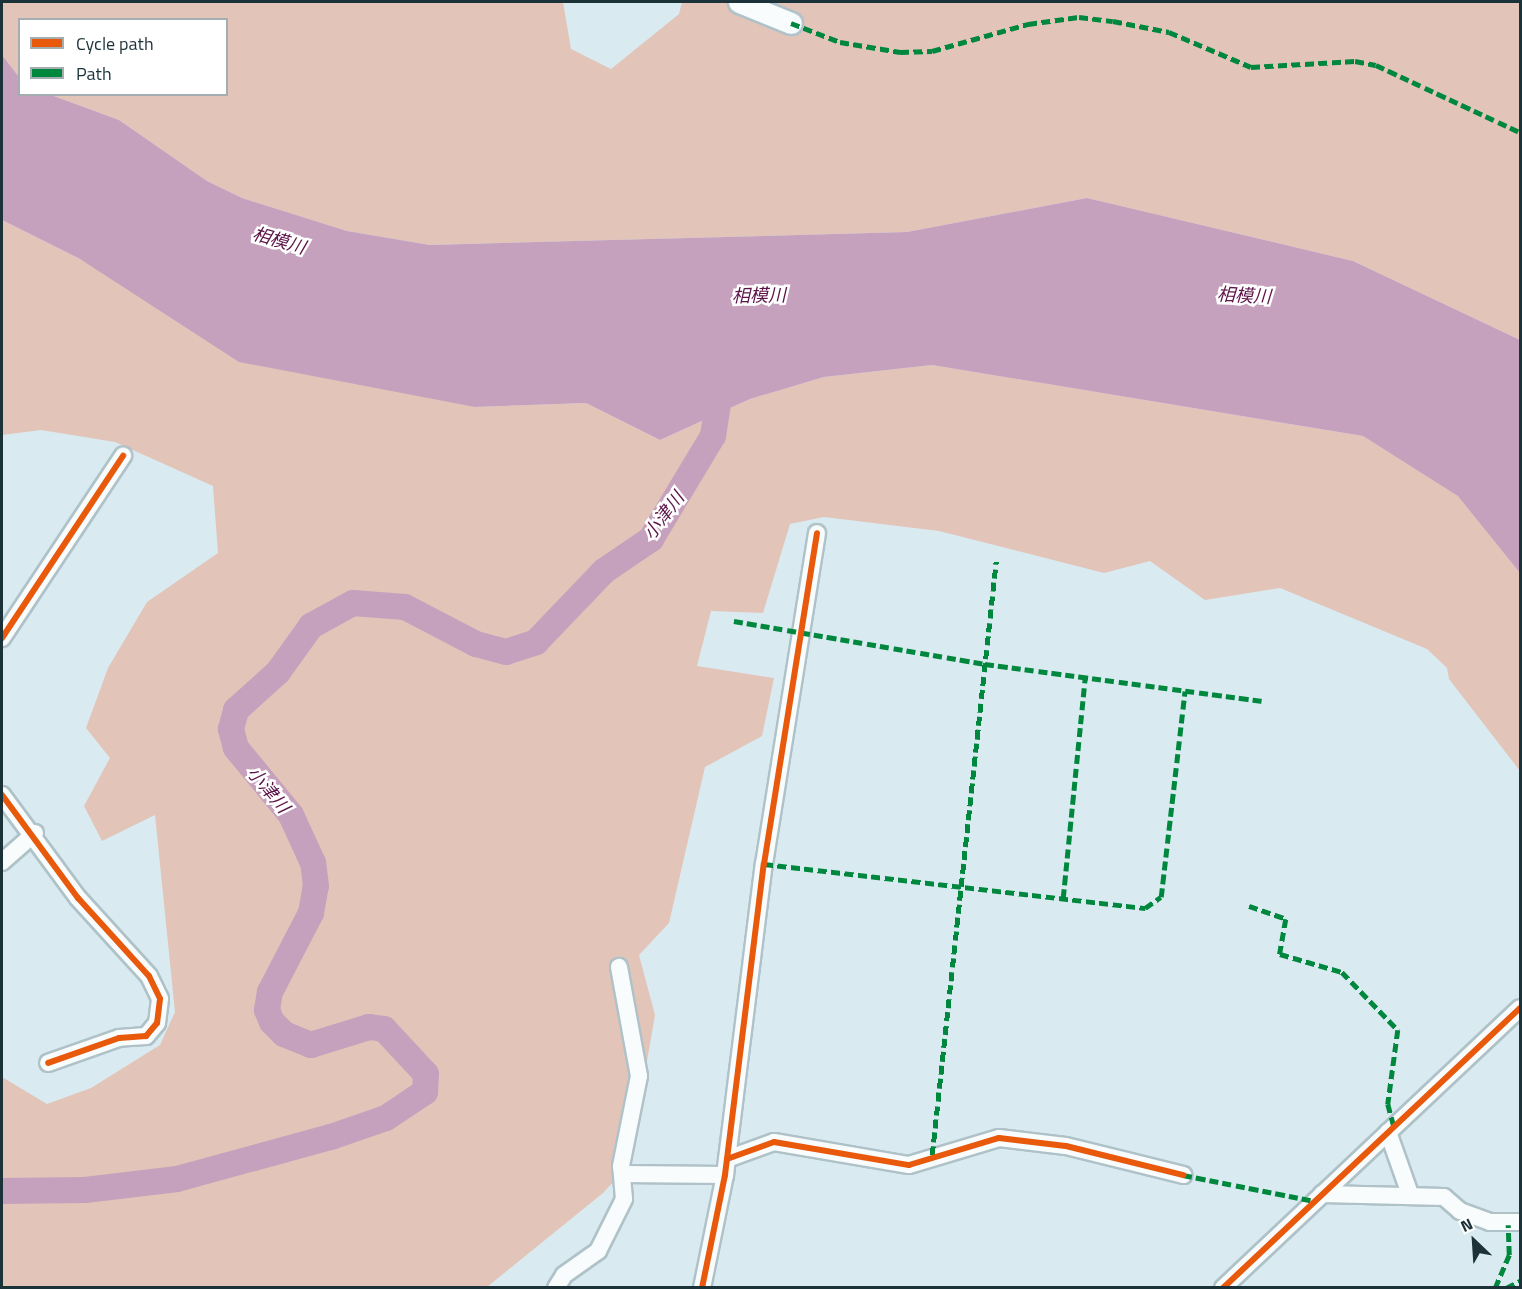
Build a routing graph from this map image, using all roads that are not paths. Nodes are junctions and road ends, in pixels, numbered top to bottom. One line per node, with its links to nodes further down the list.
1 (739, 2): 2 (main road)
2 (791, 23)
3 (123, 456): 5 (street)
4 (817, 533): 13 (street)
5 (2, 638)
6 (2, 795): 7 (street)
7 (35, 833): 8 (street); 11 (street)
8 (2, 862)
9 (619, 968): 14 (street)
10 (1521, 1008): 12 (street)
11 (48, 1063)
12 (1388, 1132): 16 (street); 17 (street)
13 (726, 1167): 14 (street); 15 (street); 20 (street)
14 (623, 1174): 19 (street)
15 (1183, 1175)
16 (1322, 1194): 17 (street); 21 (street)
17 (1410, 1194): 18 (street)
18 (1521, 1222)
19 (556, 1287)
20 (702, 1287)
21 (1223, 1287)

